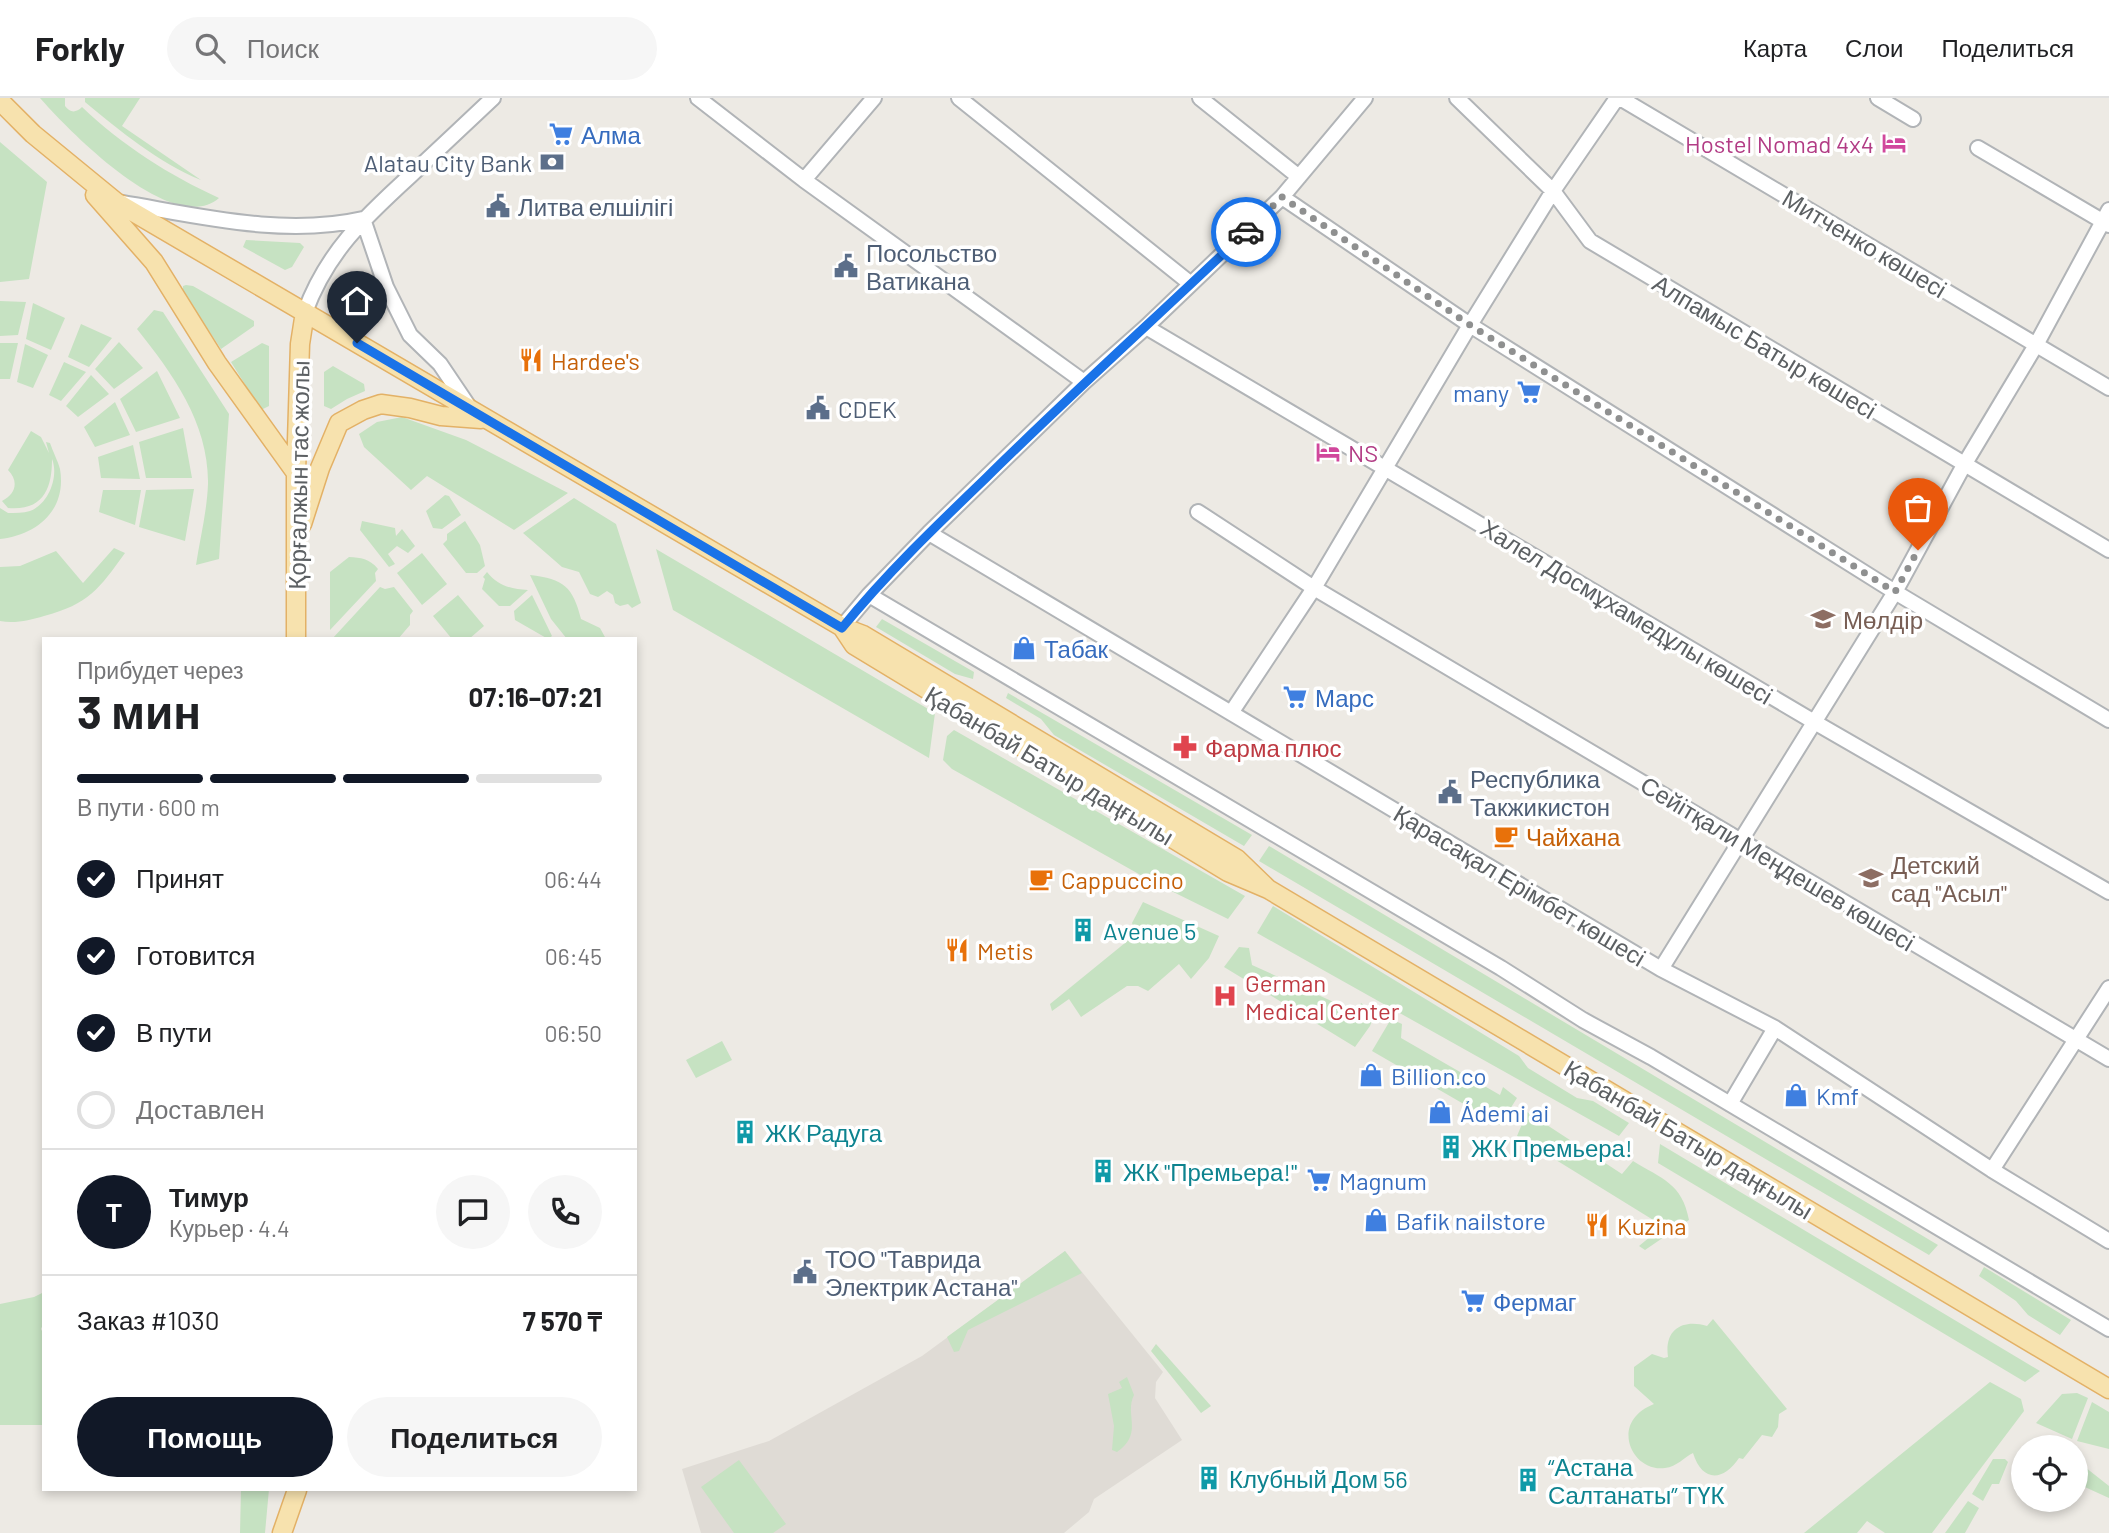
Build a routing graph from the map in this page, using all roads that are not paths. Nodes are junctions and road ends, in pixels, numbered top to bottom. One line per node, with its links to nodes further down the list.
1 (493, 98): 19 (street)
2 (698, 98): 15 (street)
3 (874, 98): 15 (street)
4 (959, 98): 21 (street)
5 (1200, 98): 14 (street)
6 (1365, 98): 14 (street)
7 (1457, 98): 16 (street, Алпамыс Батыр көшесі)
8 (1619, 98): 16 (street); 25 (street, Митченко көшесі)
9 (1878, 98): 11 (street)
10 (0, 101): 13 (main road, Қабанбай Батыр даңғылы)
11 (1913, 119)
12 (1978, 148): 20 (street)
13 (65, 161): 18 (main road, Қабанбай Батыр даңғылы); 31 (main road)
14 (1299, 177): 17 (street)
15 (804, 180): 26 (street)
16 (1553, 191): 23 (street); 29 (street, Алпамыс Батыр көшесі)
17 (1282, 197): 21 (street); 23 (street)
18 (116, 202): 19 (street); 22 (main road, Қабанбай Батыр даңғылы)
19 (363, 219): 22 (street); 28 (street)
20 (2107, 219): 25 (street)
21 (1191, 284): 24 (street)
22 (305, 312): 28 (main road, Қабанбай Батыр даңғылы); 31 (main road, Қорғалжын тас жолы)
23 (1470, 325): 30 (street); 37 (street)
24 (1146, 327): 26 (street); 30 (street, Халел Досмұхамедұлы көшесі)
25 (2036, 345): 27 (street, Митченко көшесі); 29 (street)
26 (1084, 382): 33 (street)
27 (2109, 388)
28 (479, 415): 34 (main road); 39 (main road, Қабанбай Батыр даңғылы)
29 (1964, 465): 35 (street, Алпамыс Батыр көшесі); 37 (street)
30 (1386, 468): 36 (street); 43 (street, Халел Досмұхамедұлы көшесі)
31 (296, 472): 34 (main road, Қорғалжын тас жолы)
32 (1198, 512): 36 (street, Сейітқали Меңдешев көшесі)
33 (929, 533): 38 (street); 41 (street, Қарасақал Ерімбет көшесі)
34 (296, 545): 40 (main road, Қорғалжын тас жолы)
35 (2109, 550)
36 (1314, 588): 41 (street); 44 (street, Сейітқали Меңдешев көшесі)
37 (1895, 592): 42 (street); 43 (street)
38 (869, 595): 39 (street); 51 (street)
39 (842, 628): 55 (main road, Қабанбай Батыр даңғылы)
40 (296, 637)
41 (1231, 713): 46 (street, Қарасақал Ерімбет көшесі)
42 (2109, 720)
43 (1816, 723): 44 (street); 45 (street, Халел Досмұхамедұлы көшесі)
44 (1740, 840): 46 (street); 49 (street, Сейітқали Меңдешев көшесі)
45 (2109, 892)
46 (1661, 969): 48 (street, Қарасақал Ерімбет көшесі)
47 (2109, 988): 49 (street)
48 (1774, 1028): 51 (street); 52 (street, Қарасақал Ерімбет көшесі)
49 (2077, 1041): 50 (street, Сейітқали Меңдешев көшесі); 52 (street)
50 (2109, 1059)
51 (1730, 1104): 54 (street)
52 (1992, 1170): 53 (street, Қарасақал Ерімбет көшесі)
53 (2109, 1241)
54 (2109, 1329)
55 (2109, 1389)
56 (296, 1491): 58 (main road)
57 (297, 1491): 59 (main road)
58 (282, 1533)
59 (297, 1533)

